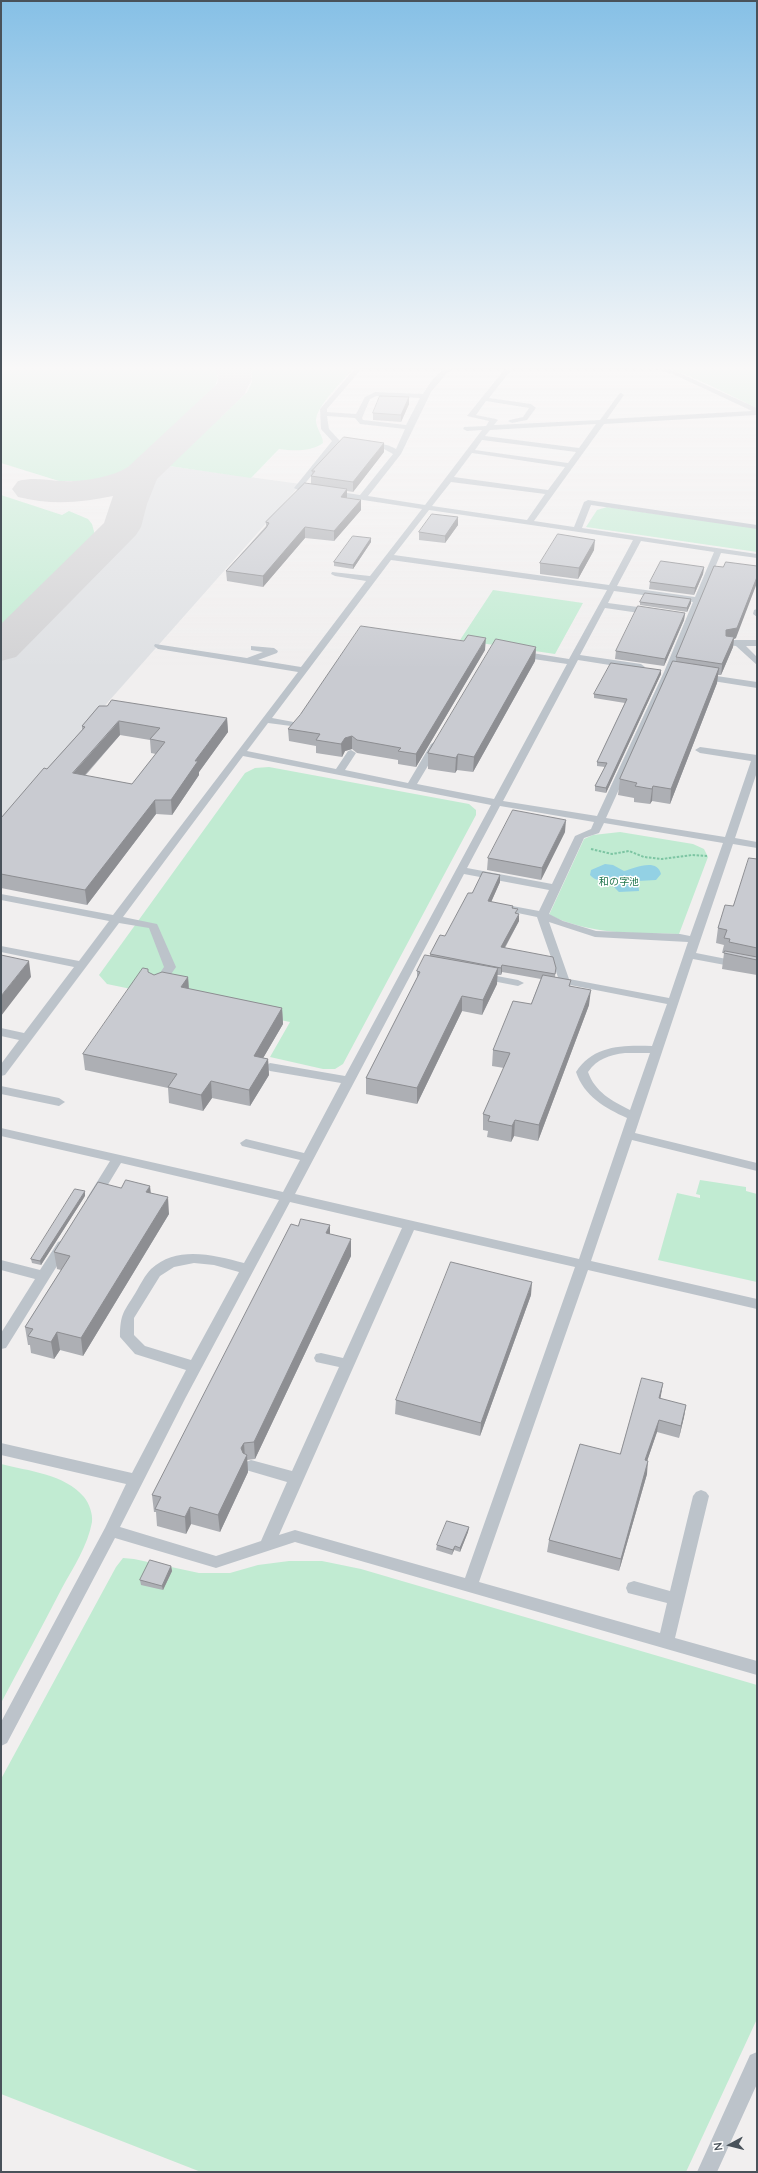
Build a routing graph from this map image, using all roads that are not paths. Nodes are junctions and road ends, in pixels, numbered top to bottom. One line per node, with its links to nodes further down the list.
1 (318, 466): 7 (lane)
2 (387, 466): 7 (lane)
3 (458, 466): 5 (lane)
4 (569, 466): 6 (lane)
5 (448, 479): 6 (lane); 8 (lane)
6 (550, 492): 9 (lane)
7 (362, 498): 8 (lane)
8 (426, 508): 9 (lane); 15 (lane)
9 (528, 523): 11 (lane)
10 (757, 527): 11 (lane)
11 (577, 530): 12 (lane)
12 (638, 539): 13 (lane); 18 (lane)
13 (718, 551): 14 (lane); 19 (lane)
14 (757, 556)
15 (388, 557): 17 (lane); 18 (lane)
16 (335, 574): 17 (lane)
17 (372, 579): 29 (lane)
18 (612, 588): 19 (lane); 20 (lane)
19 (697, 600): 30 (lane)
20 (602, 605): 21 (lane); 26 (lane)
21 (661, 613)
22 (757, 643): 28 (lane)
23 (158, 646): 27 (lane)
24 (254, 648): 27 (lane)
25 (507, 652): 26 (lane)
26 (573, 659): 30 (lane); 42 (lane)
27 (246, 661): 29 (lane)
28 (757, 662)
29 (304, 670): 33 (lane)
30 (664, 671): 43 (lane)
31 (690, 675): 32 (lane)
32 (757, 685)
33 (266, 720): 34 (lane); 37 (lane)
34 (296, 725)
35 (440, 738): 41 (lane)
36 (700, 750): 39 (lane)
37 (241, 753): 40 (lane); 51 (lane)
38 (351, 753): 40 (lane)
39 (757, 758): 44 (lane)
40 (339, 772): 41 (lane)
41 (411, 786): 42 (lane)
42 (497, 803): 43 (lane); 46 (lane)
43 (601, 819): 44 (lane); 47 (lane)
44 (728, 840): 45 (lane); 52 (lane)
45 (757, 845)
46 (461, 870): 47 (lane); 56 (lane)
47 (556, 888): 50 (lane)
48 (1, 897): 51 (lane)
49 (507, 908): 50 (lane)
50 (543, 915): 52 (lane); 64 (lane)
51 (117, 919): 57 (lane); 63 (lane)
52 (694, 940): 55 (lane)
53 (2, 951): 54 (lane)
54 (37, 956): 57 (lane); 59 (lane)
55 (689, 956): 60 (lane); 64 (lane)
56 (411, 963): 58 (lane); 70 (lane)
57 (83, 965): 66 (lane)
58 (427, 966)
59 (29, 967)
60 (757, 968)
61 (472, 974): 62 (lane)
62 (518, 983)
63 (156, 987)
64 (672, 1002): 67 (lane)
65 (1, 1032): 66 (lane)
66 (28, 1038): 69 (lane)
67 (656, 1050): 73 (lane); 73 (lane)
68 (270, 1067): 70 (lane)
69 (1, 1072)
70 (349, 1081): 77 (lane)
71 (1, 1090): 72 (lane)
72 (59, 1102)
73 (634, 1116): 75 (lane)
74 (1, 1132): 78 (lane)
75 (627, 1136): 79 (lane); 85 (lane)
76 (246, 1143): 77 (lane)
77 (308, 1158): 80 (lane)
78 (117, 1159): 80 (lane); 81 (lane)
79 (757, 1168)
80 (287, 1198): 82 (lane); 86 (lane)
81 (84, 1211)
82 (409, 1226): 85 (lane); 91 (lane)
83 (68, 1237): 87 (lane)
84 (1, 1265): 87 (lane)
85 (583, 1265): 88 (lane); 100 (lane)
86 (248, 1269): 92 (lane); 92 (lane)
87 (44, 1276): 89 (lane)
88 (757, 1304)
89 (1, 1344)
90 (321, 1358): 91 (lane)
91 (347, 1364): 95 (lane)
92 (195, 1367): 96 (lane)
93 (1, 1449): 96 (lane)
94 (251, 1466): 95 (lane)
95 (296, 1478): 99 (lane)
96 (135, 1480): 98 (lane)
97 (701, 1496): 102 (lane)
98 (111, 1531): 99 (lane); 105 (lane)
99 (266, 1546): 100 (lane)
100 (470, 1585): 103 (lane)
101 (634, 1588): 102 (lane)
102 (676, 1599): 103 (lane)
103 (666, 1642): 104 (lane)
104 (757, 1668)
105 (1, 1738)
106 (757, 2062): 107 (lane)
107 (707, 2172)

